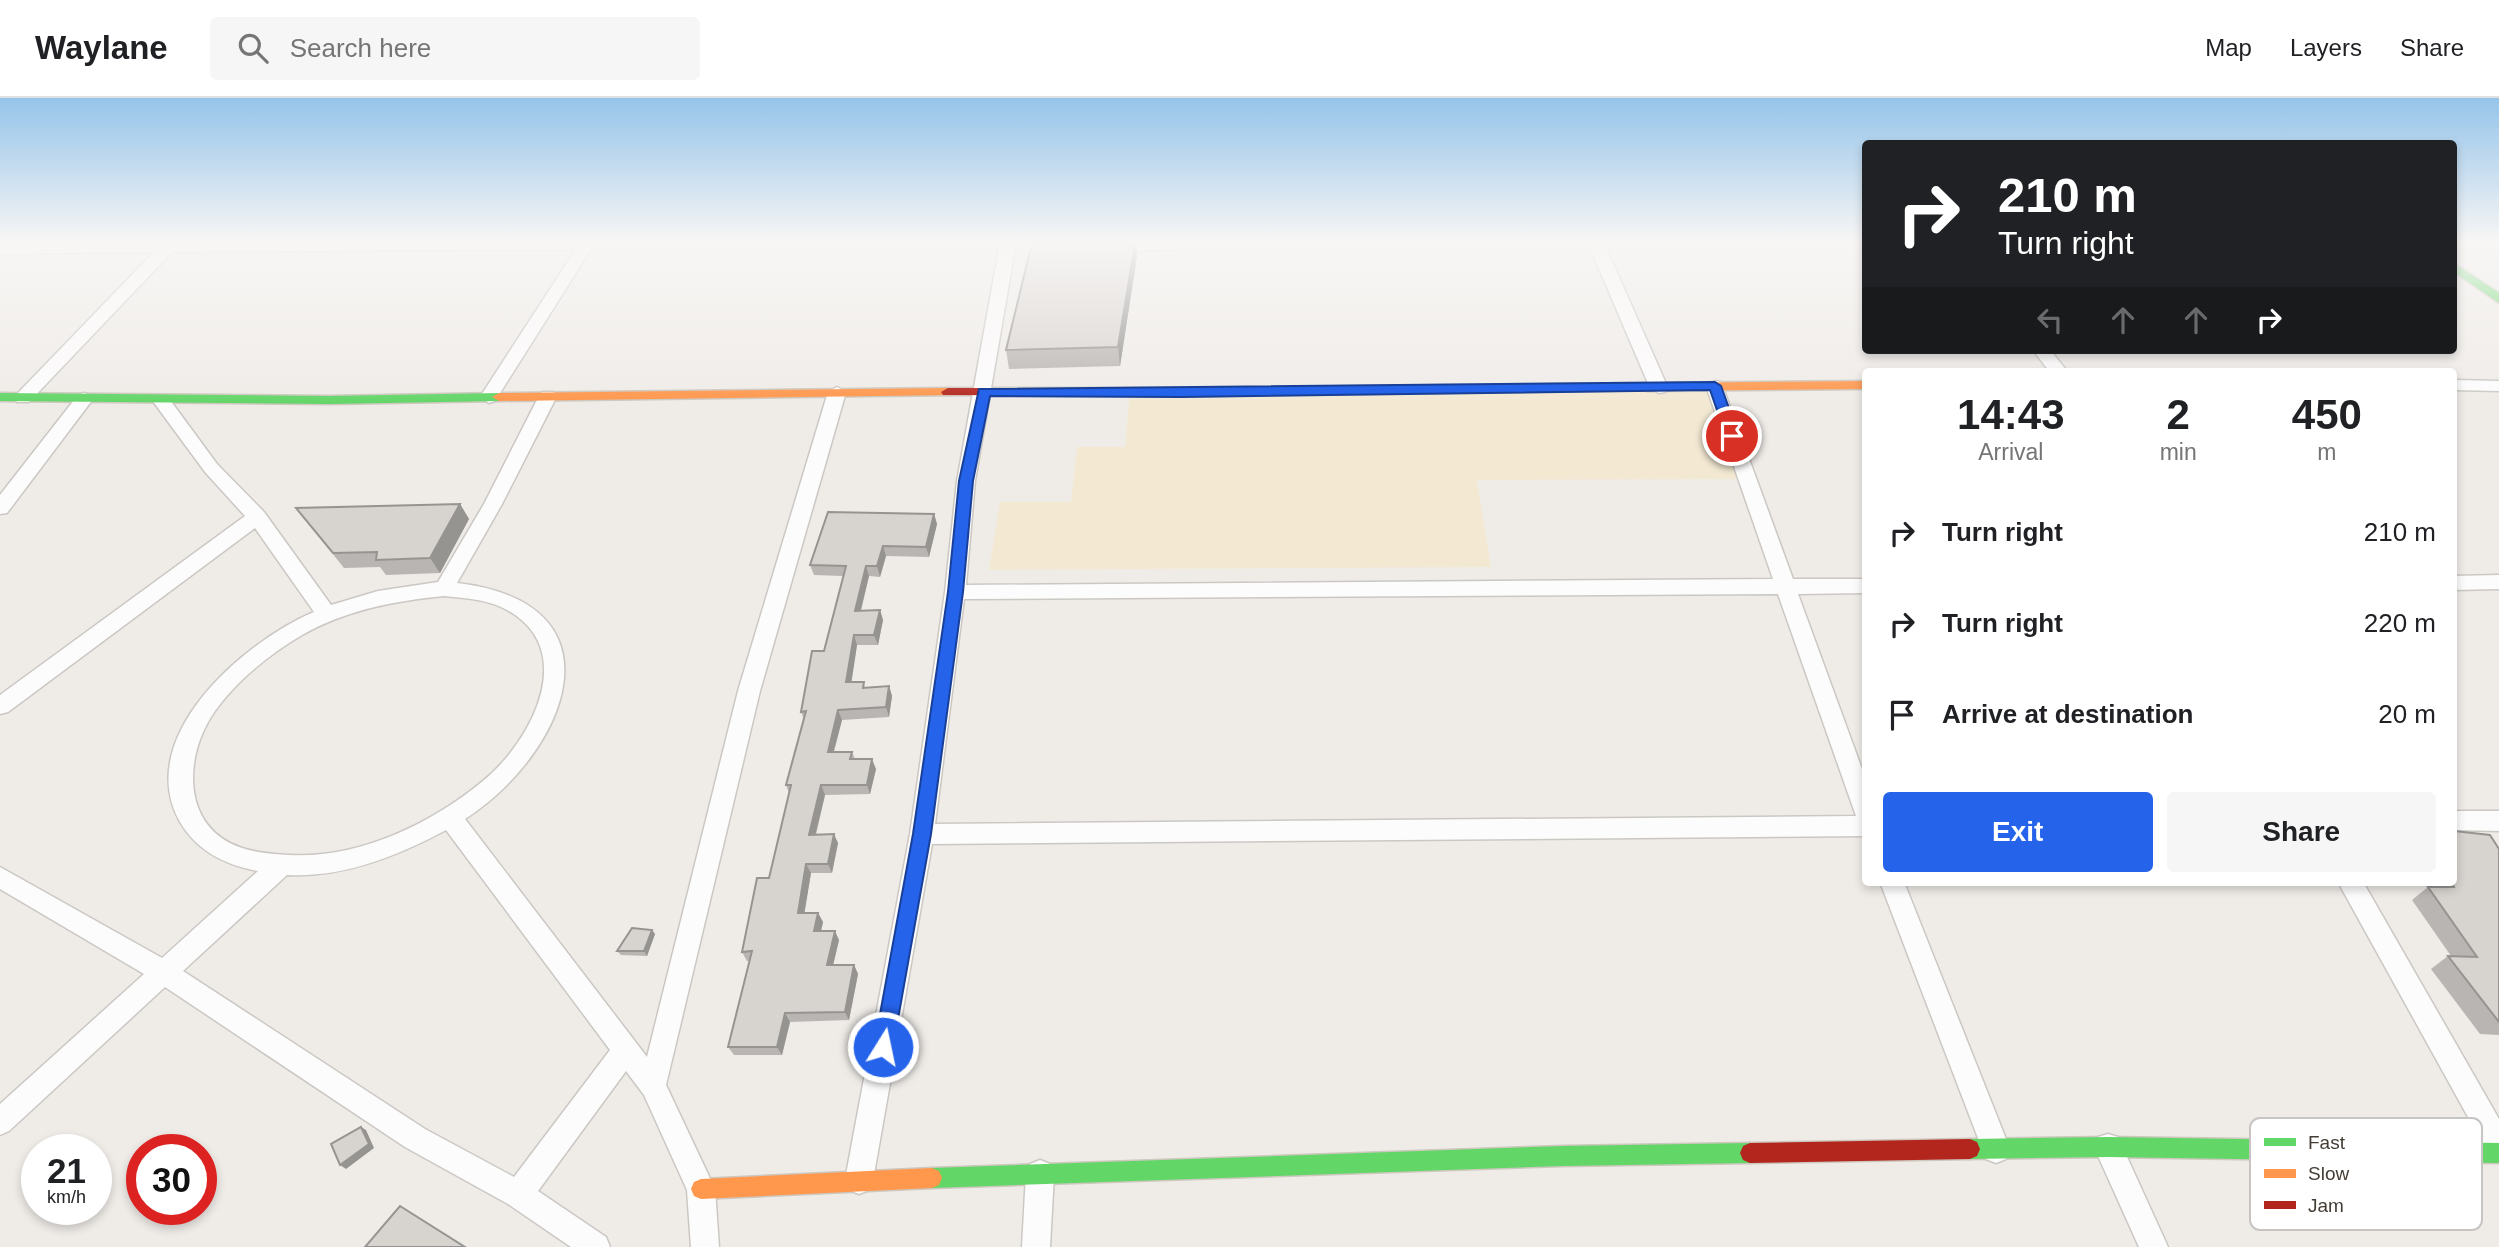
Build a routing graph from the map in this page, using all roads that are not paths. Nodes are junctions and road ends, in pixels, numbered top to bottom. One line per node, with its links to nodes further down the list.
1 (120, 297): 17 (street)
2 (552, 297): 15 (street)
3 (1003, 297): 13 (street)
4 (1620, 297): 11 (street)
5 (2044, 354): 6 (street)
6 (2056, 368)
7 (1862, 385): 9 (street)
8 (2457, 385): 10 (street)
9 (1715, 386): 11 (street); 24 (street)
10 (2499, 386)
11 (1660, 388): 13 (street)
12 (837, 392): 13 (street); 16 (street); 42 (street)
13 (984, 392): 27 (street)
14 (0, 397): 17 (street)
15 (489, 397): 16 (street); 19 (street)
16 (548, 397): 26 (street)
17 (23, 398): 18 (street)
18 (84, 400): 19 (street); 20 (street)
19 (162, 400): 21 (street)
20 (0, 508)
21 (257, 517): 28 (street); 29 (street)
22 (2499, 582): 23 (street)
23 (2457, 583)
24 (1786, 586): 25 (street); 27 (street); 30 (street)
25 (1862, 586)
26 (444, 589): 28 (street); 31 (street)
27 (955, 592): 35 (street)
28 (327, 614): 36 (street)
29 (0, 706)
30 (1862, 802)
31 (450, 817): 36 (street); 41 (street)
32 (2457, 821): 33 (street)
33 (2499, 821)
34 (1862, 826): 35 (street)
35 (922, 834): 49 (street)
36 (281, 865): 40 (street)
37 (0, 877): 40 (street)
38 (1894, 886): 46 (street)
39 (2352, 886): 44 (street)
40 (162, 971): 43 (street); 51 (street)
41 (627, 1049): 42 (street); 51 (street)
42 (653, 1086): 50 (street)
43 (0, 1122)
44 (2499, 1145)
45 (2108, 1147): 46 (street); 47 (street); 55 (street)
46 (1996, 1149): 48 (street)
47 (2250, 1149)
48 (1040, 1174): 49 (street); 54 (street)
49 (859, 1180): 50 (street)
50 (701, 1189): 53 (street)
51 (518, 1194): 52 (street)
52 (596, 1247)
53 (705, 1247)
54 (1036, 1247)
55 (2154, 1247)

